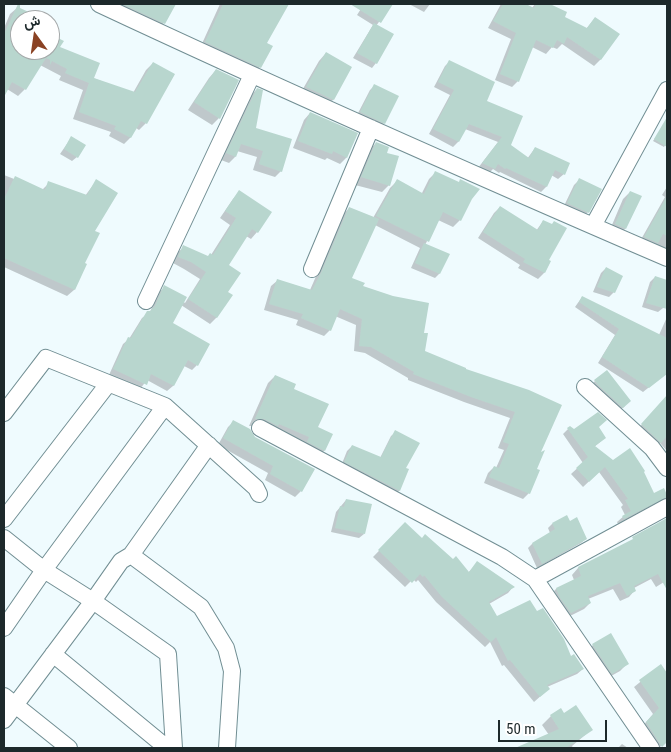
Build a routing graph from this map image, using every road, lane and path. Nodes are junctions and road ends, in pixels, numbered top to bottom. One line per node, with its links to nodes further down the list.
1 (99, 4): 2 (street)
2 (252, 75): 4 (street); 8 (street)
3 (667, 90): 5 (street)
4 (371, 128): 5 (street); 7 (street)
5 (593, 226): 6 (street)
6 (667, 258)
7 (312, 269)
8 (146, 302)
9 (108, 384): 11 (street); 12 (street); 18 (street)
10 (586, 387): 15 (street)
11 (165, 406): 14 (street); 21 (street)
12 (4, 413)
13 (260, 428): 22 (street)
14 (209, 445): 16 (street); 20 (street)
15 (667, 468)
16 (259, 494)
17 (667, 507): 22 (street)
18 (4, 519)
19 (4, 538): 21 (street)
20 (131, 555): 23 (street); 31 (street)
21 (44, 570): 23 (street); 24 (street)
22 (535, 579): 32 (street)
23 (93, 601): 25 (street); 30 (street)
24 (6, 622)
25 (53, 654): 26 (street); 29 (street)
26 (9, 701): 27 (street); 28 (street)
27 (4, 720)
28 (69, 748)
29 (167, 748)
30 (174, 748)
31 (227, 748)
32 (651, 748)

